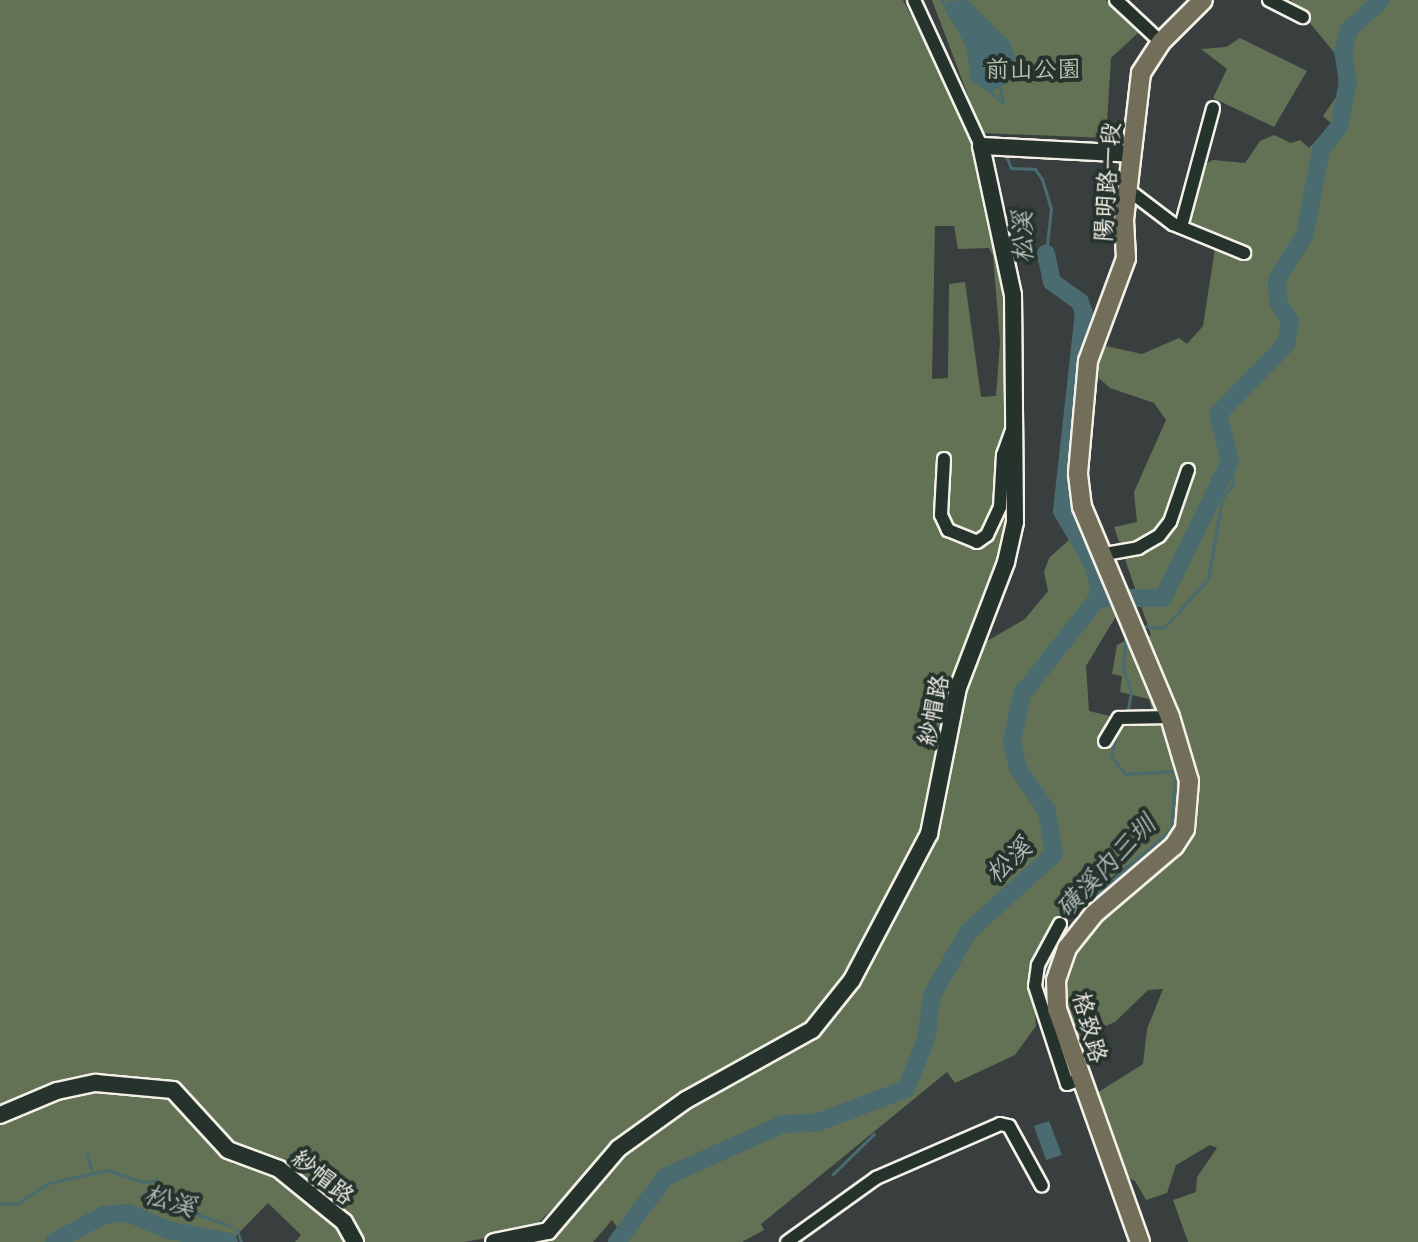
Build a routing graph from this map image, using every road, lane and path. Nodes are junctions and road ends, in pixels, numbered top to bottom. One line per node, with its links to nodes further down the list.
1 (914, 0): 8 (street, 紗帽路)
2 (1116, 0): 6 (street)
3 (1203, 0): 6 (main road, 陽明路一段)
4 (1269, 0): 5 (street)
5 (1303, 17)
6 (1161, 42): 9 (main road, 陽明路一段)
7 (1213, 108): 11 (street)
8 (981, 146): 9 (street); 13 (street, 紗帽路)
9 (1132, 154): 10 (main road, 陽明路一段)
10 (1127, 189): 11 (street); 16 (main road, 陽明路一段)
11 (1181, 227): 12 (street)
12 (1244, 253)
13 (1013, 427): 14 (street); 24 (street, 紗帽路)
14 (944, 459)
15 (1188, 470): 16 (street)
16 (1107, 558): 17 (main road, 格致路)
17 (1170, 717): 18 (street); 20 (main road, 格致路)
18 (1105, 741)
19 (1060, 924): 20 (street)
20 (1063, 1048): 26 (main road, 格致路)
21 (0, 1115): 23 (street, 紗帽路)
22 (1042, 1186): 25 (street)
23 (355, 1242)
24 (494, 1242)
25 (787, 1242)
26 (1140, 1242)

